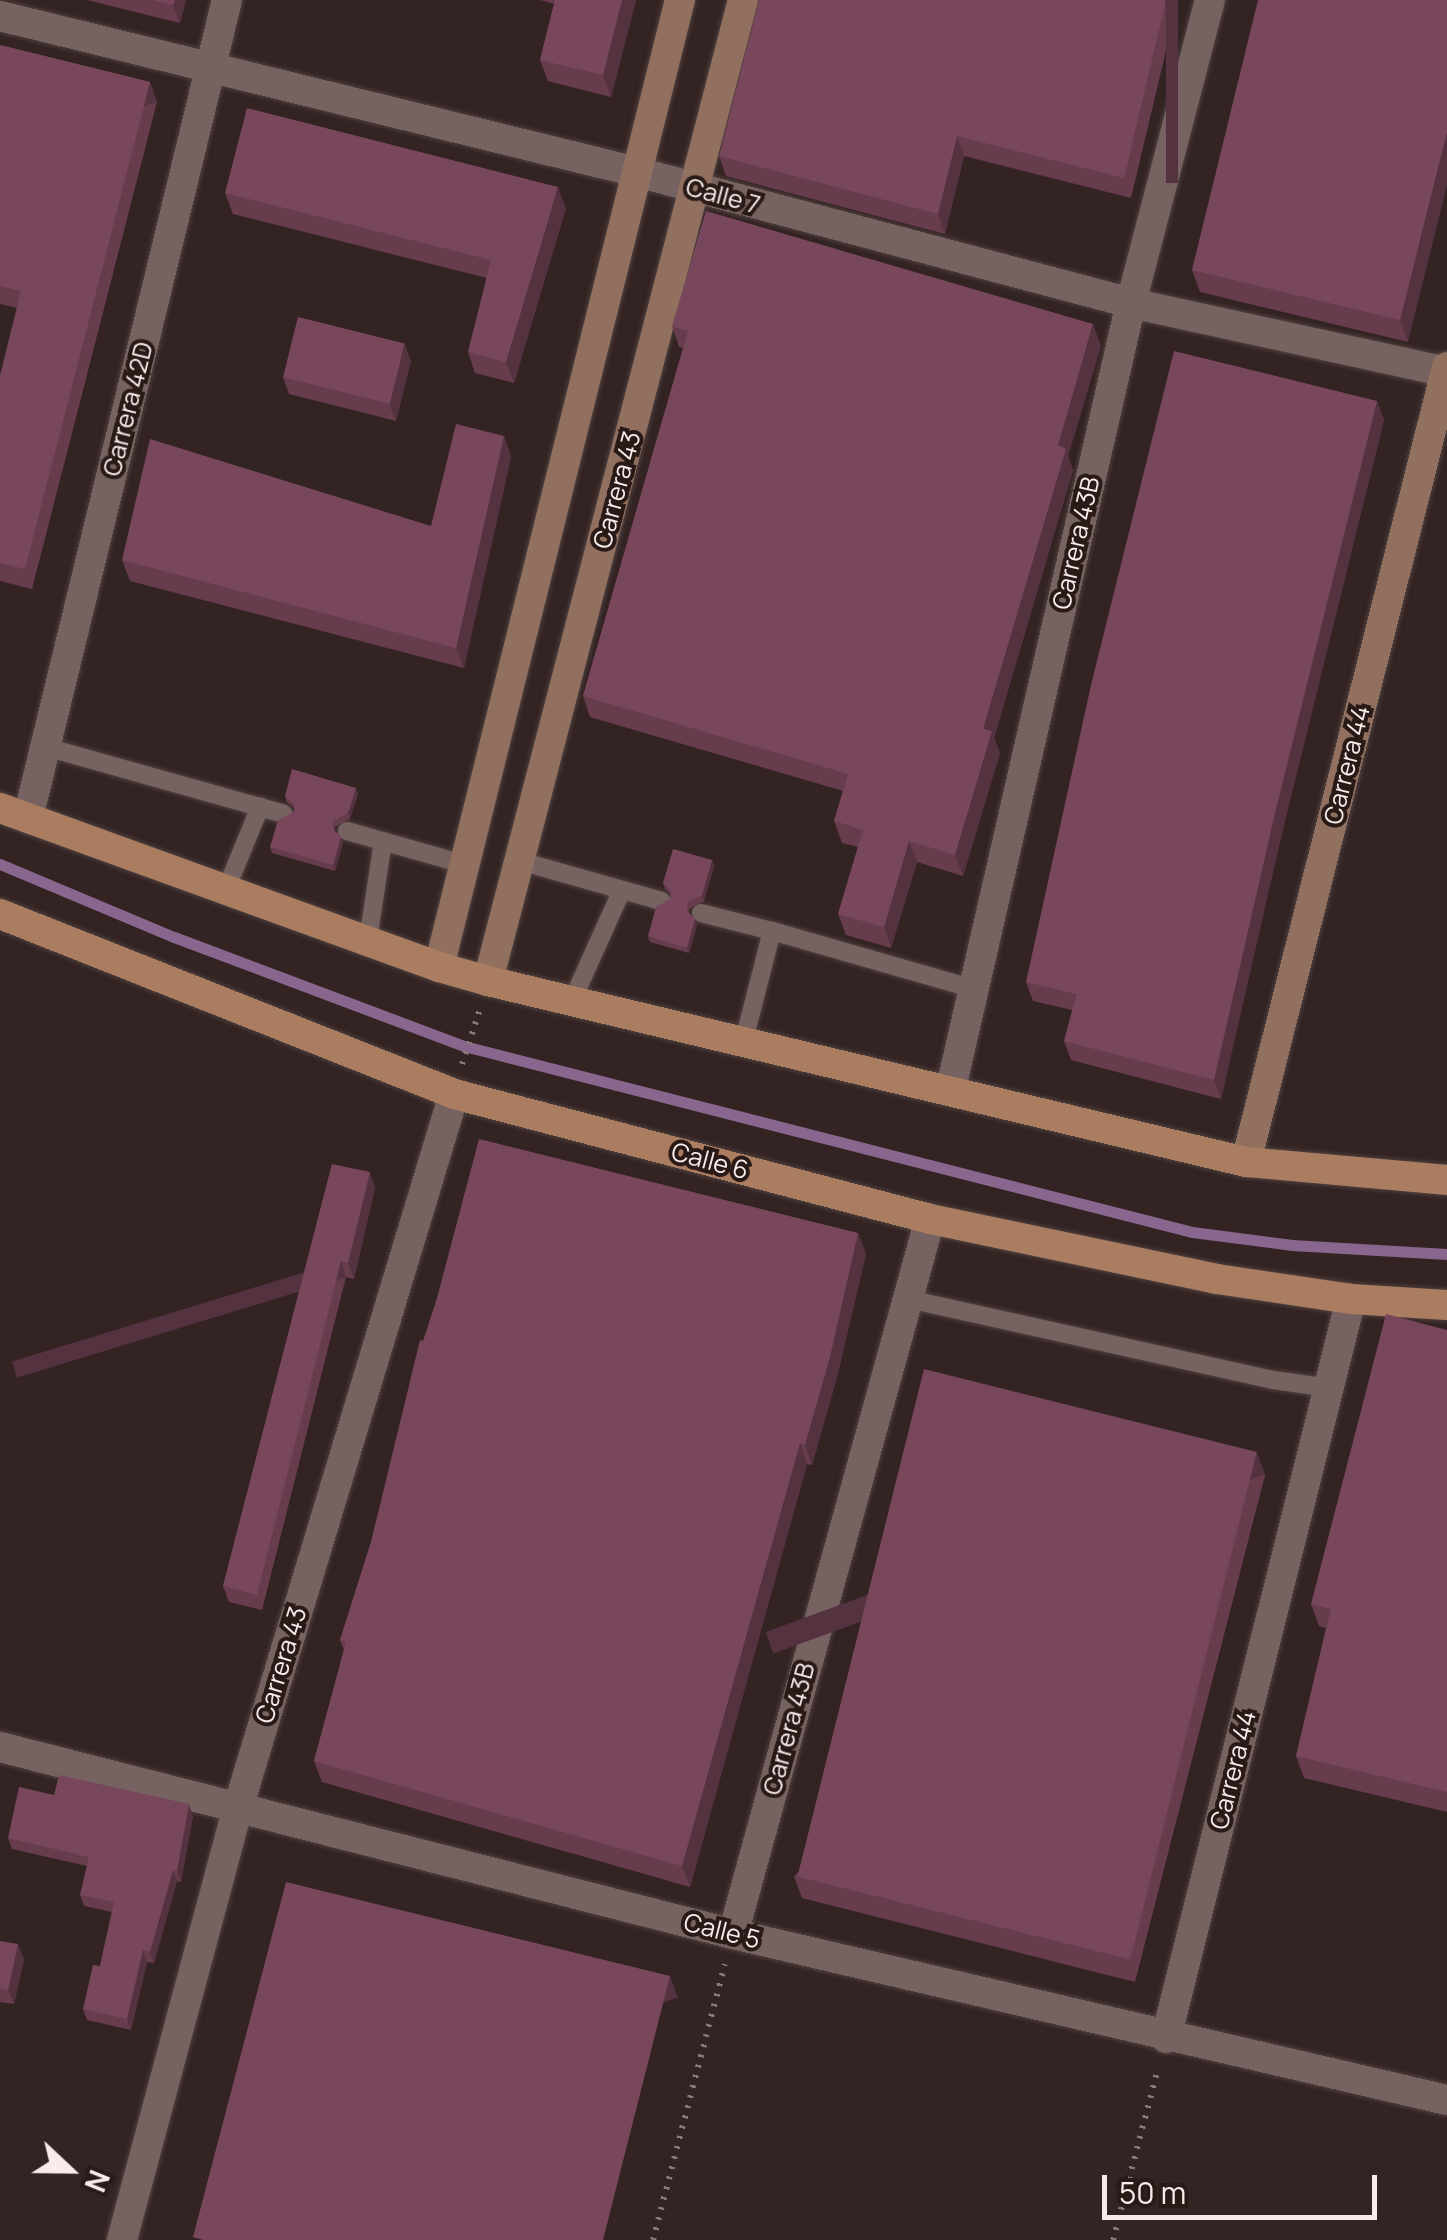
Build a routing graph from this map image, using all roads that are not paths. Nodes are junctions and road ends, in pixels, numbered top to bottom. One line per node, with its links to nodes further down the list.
1 (226, 0): 6 (street, Carrera 42D)
2 (680, 0): 7 (street)
3 (744, 0): 8 (street, Carrera 43)
4 (1210, 0): 9 (street, Carrera 43B)
5 (0, 16): 6 (street, Calle 7)
6 (210, 68): 7 (street, Calle 7); 11 (street, Carrera 42D)
7 (637, 172): 8 (street, Calle 7); 18 (street)
8 (695, 189): 9 (street, Calle 7); 17 (street, Carrera 43)
9 (1131, 303): 10 (street, Calle 7); 28 (street, Carrera 43B)
10 (1447, 370): 33 (street, Carrera 44)
11 (46, 747): 12 (lane); 13 (street, Carrera 42D)
12 (260, 807): 14 (lane); 19 (lane)
13 (14, 813): 19 (main road)
14 (284, 814)
15 (347, 831): 16 (lane)
16 (383, 841): 18 (lane); 25 (lane)
17 (520, 861): 20 (lane); 27 (street, Carrera 43)
18 (468, 865): 26 (street)
19 (228, 888): 25 (main road)
20 (622, 890): 21 (lane); 29 (lane)
21 (662, 902)
22 (701, 913): 24 (lane)
23 (1, 917): 32 (main road, Calle 6)
24 (772, 931): 28 (lane); 30 (lane)
25 (368, 940): 26 (main road)
26 (439, 967): 27 (main road)
27 (488, 980): 29 (main road)
28 (974, 989): 31 (street, Carrera 43B)
29 (572, 1001): 30 (main road)
30 (744, 1040): 31 (main road)
31 (951, 1088): 33 (main road)
32 (454, 1094): 35 (main road, Calle 6); 41 (street, Carrera 43)
33 (1246, 1162): 34 (main road)
34 (1447, 1180)
35 (930, 1219): 36 (street, Carrera 43B); 37 (main road, Calle 6)
36 (908, 1298): 39 (lane); 42 (street, Carrera 43B)
37 (1351, 1299): 38 (main road, Calle 6); 39 (street, Carrera 44)
38 (1447, 1305)
39 (1329, 1388): 43 (street, Carrera 44)
40 (0, 1746): 41 (street, Calle 5)
41 (238, 1808): 42 (street, Calle 5); 45 (street, Carrera 43)
42 (732, 1934): 43 (street, Calle 5)
43 (1166, 2038): 44 (street, Calle 5)
44 (1447, 2100)
45 (122, 2240)

